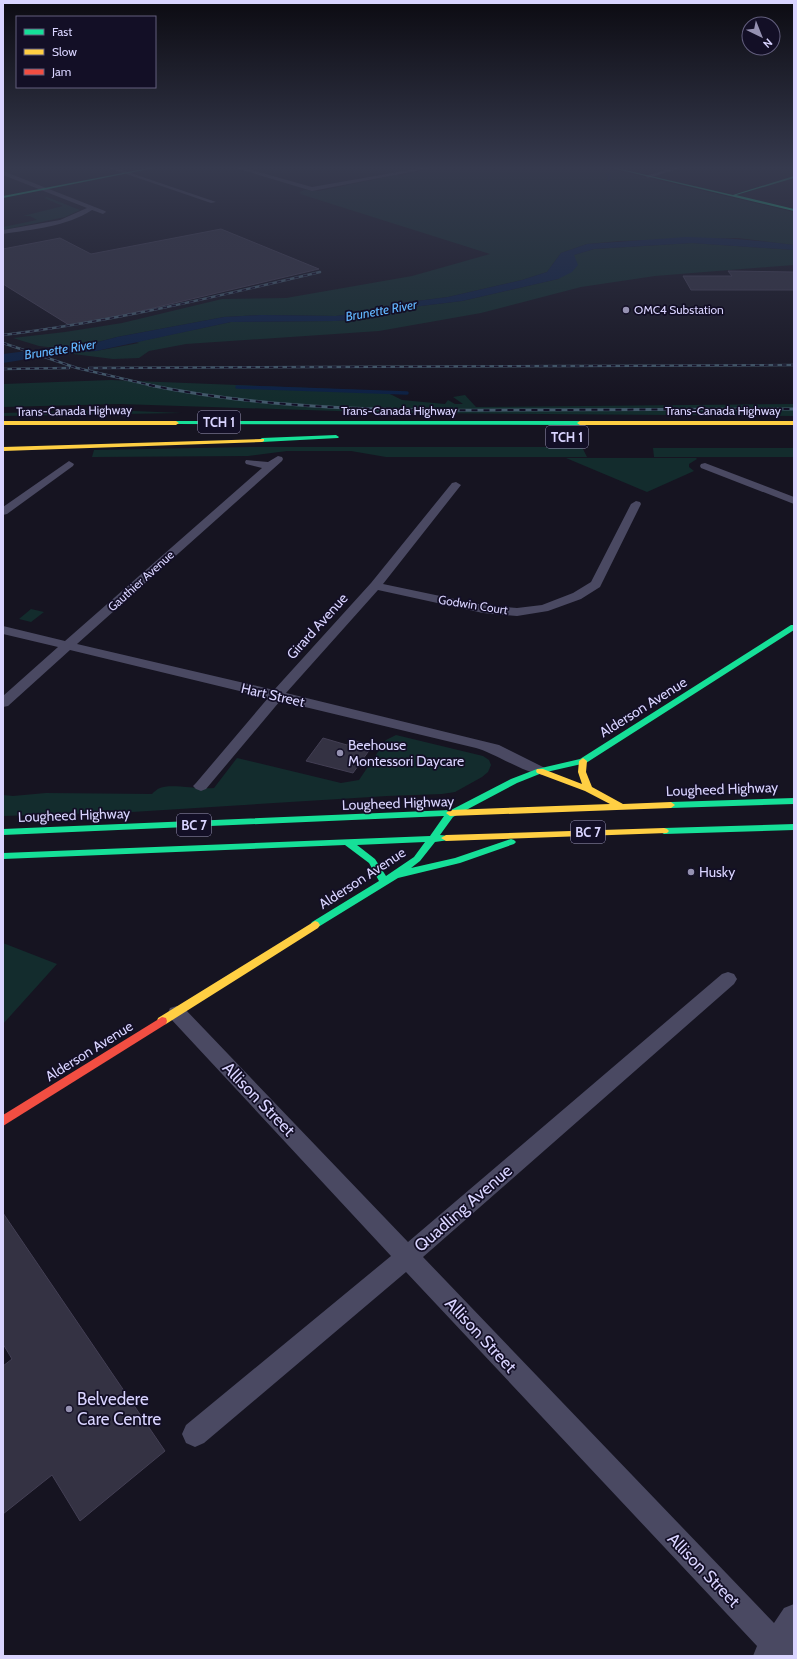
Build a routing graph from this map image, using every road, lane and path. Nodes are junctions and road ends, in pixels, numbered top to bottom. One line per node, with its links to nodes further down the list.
1 (260, 414): 3 (main road)
2 (3, 423): 3 (main road, Trans-Canada Highway / TCH 1)
3 (435, 423): 4 (main road, Trans-Canada Highway / TCH 1)
4 (794, 423)
5 (81, 437): 6 (main road, Trans-Canada Highway / TCH 1)
6 (3, 449)
7 (250, 462): 17 (street, Gauthier Avenue)
8 (69, 464): 13 (street)
9 (705, 466): 11 (street)
10 (456, 486): 14 (street, Girard Avenue)
11 (794, 501)
12 (636, 504): 14 (street, Godwin Court)
13 (3, 512)
14 (375, 586): 18 (street, Girard Avenue)
15 (794, 627): 20 (main road, Alderson Avenue)
16 (3, 630): 17 (street, Hart Street)
17 (68, 646): 18 (street, Hart Street); 19 (street, Gauthier Avenue)
18 (276, 696): 21 (street, Hart Street); 22 (street, Girard Avenue)
19 (3, 703)
20 (583, 761): 21 (main road, Alderson Avenue); 23 (main road)
21 (540, 771): 23 (main road); 26 (main road, Alderson Avenue)
22 (201, 786)
23 (588, 789): 25 (main road)
24 (794, 801): 25 (main road, Lougheed Highway / BC 7)
25 (620, 806): 26 (main road, Lougheed Highway / BC 7)
26 (450, 815): 28 (main road, Lougheed Highway / BC 7); 30 (main road, Alderson Avenue)
27 (794, 827): 29 (main road, BC 7)
28 (3, 832)
29 (533, 834): 30 (main road, BC 7); 33 (main road)
30 (433, 838): 31 (main road, BC 7); 33 (main road, Alderson Avenue)
31 (346, 840): 32 (main road, BC 7); 34 (main road)
32 (3, 856)
33 (395, 876): 34 (main road, Alderson Avenue)
34 (384, 882): 36 (main road, Alderson Avenue)
35 (728, 980): 38 (street, Quadling Avenue)
36 (177, 1014): 37 (main road, Alderson Avenue); 38 (street, Allison Street)
37 (6, 1115)
38 (408, 1256): 39 (street, Quadling Avenue); 41 (street, Allison Street)
39 (195, 1434)
40 (794, 1618): 41 (street)
41 (776, 1652)

